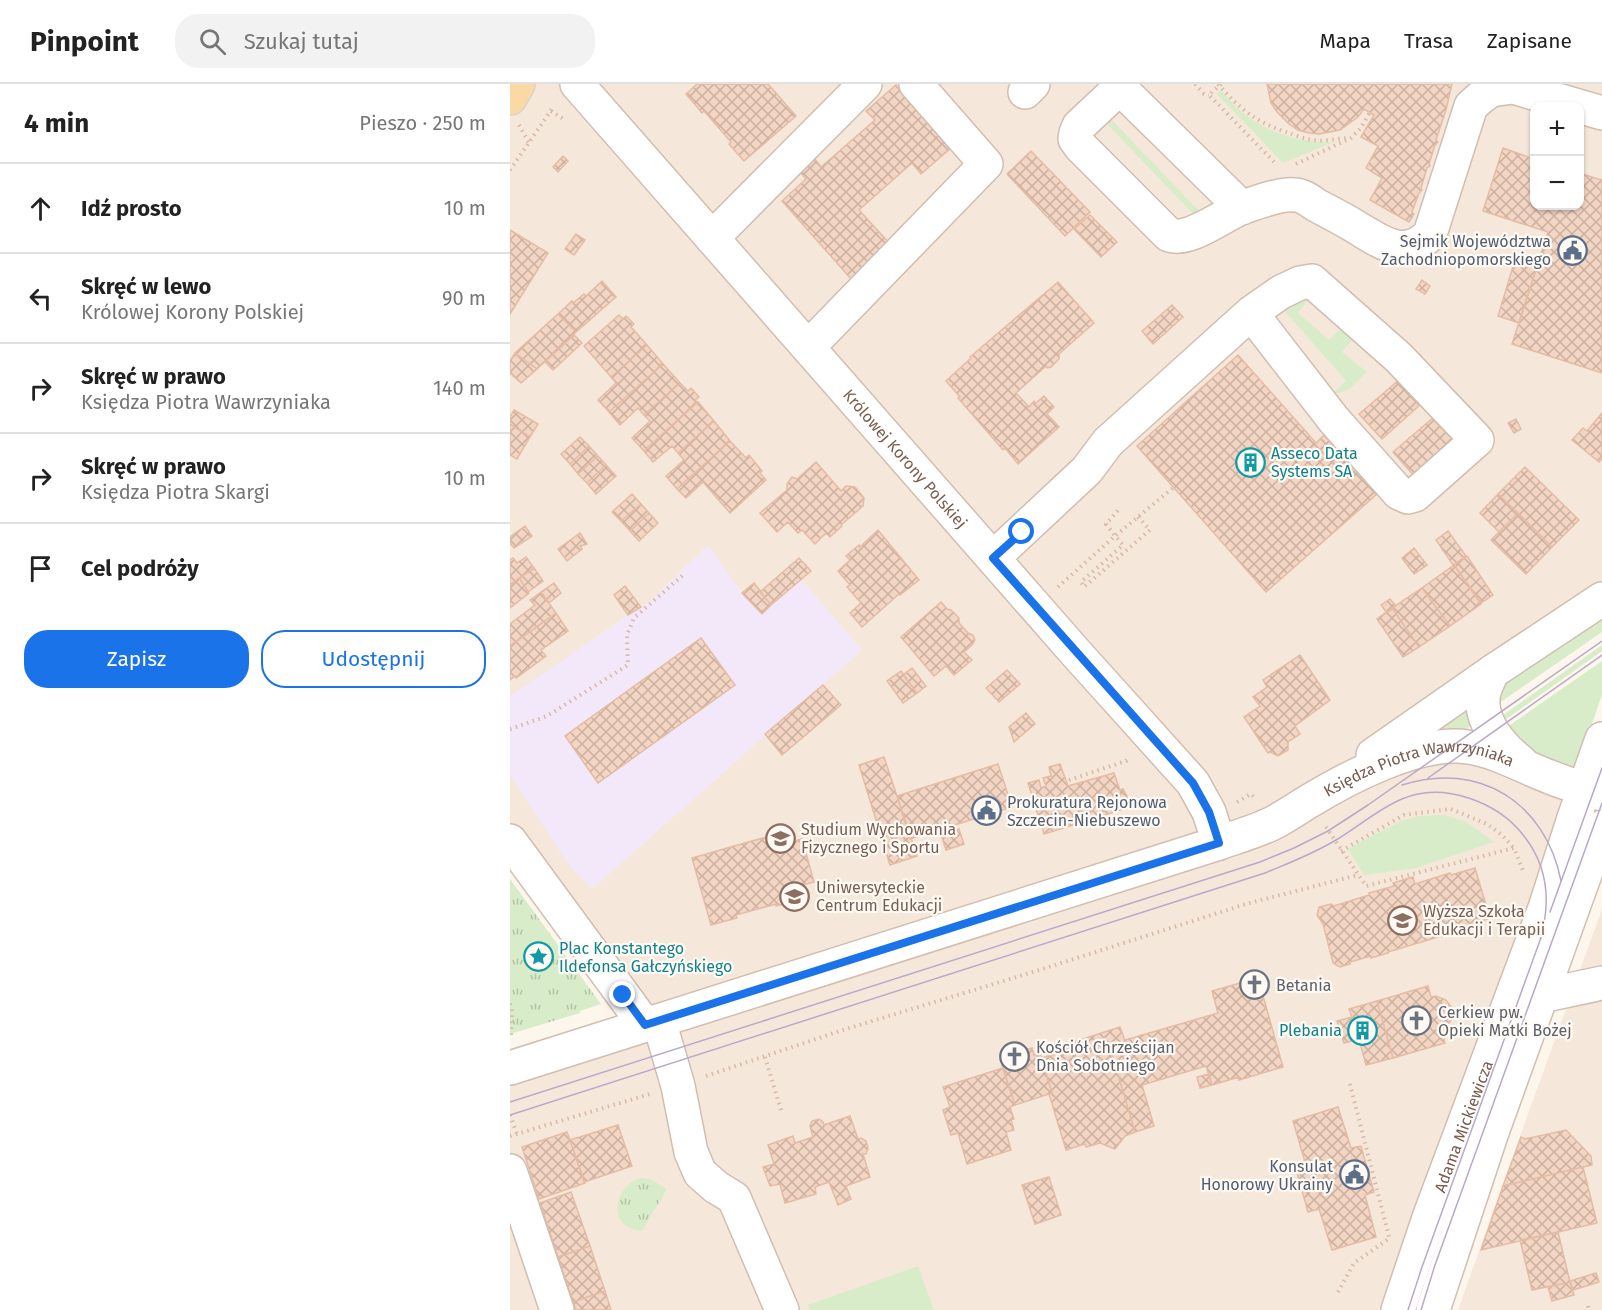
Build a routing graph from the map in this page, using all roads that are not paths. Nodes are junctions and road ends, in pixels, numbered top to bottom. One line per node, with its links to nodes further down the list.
1 (518, 84): 5 (main road)
2 (865, 84): 8 (street)
3 (916, 84): 10 (street)
4 (566, 95): 8 (street, Królowej Korony Polskiej)
5 (513, 109)
6 (1602, 113): 7 (street)
7 (1242, 208): 7 (street)
8 (712, 238): 10 (street, Królowej Korony Polskiej)
9 (1251, 313): 9 (street); 11 (street)
10 (807, 346): 11 (street, Królowej Korony Polskiej)
11 (993, 558): 20 (street, Królowej Korony Polskiej)
12 (1602, 599): 13 (street, Księdza Piotra Wawrzyniaka)
13 (1492, 672): 15 (street, Księdza Piotra Wawrzyniaka); 17 (street, Księdza Piotra Wawrzyniaka)
14 (1602, 739): 16 (street, Adama Mickiewicza)
15 (1530, 769): 16 (street, Księdza Piotra Wawrzyniaka); 17 (street, Księdza Piotra Wawrzyniaka)
16 (1593, 792): 28 (street, Adama Mickiewicza)
17 (1315, 811): 20 (street, Księdza Piotra Wawrzyniaka)
18 (1602, 827): 22 (street, Adama Mickiewicza)
19 (510, 842): 23 (street)
20 (1219, 843): 23 (street, Księdza Piotra Wawrzyniaka)
21 (1602, 982): 22 (street)
22 (1541, 996): 29 (street, Adama Mickiewicza)
23 (652, 1023): 24 (street, Księdza Piotra Wawrzyniaka); 27 (street)
24 (510, 1068)
25 (510, 1171): 26 (street)
26 (557, 1310)
27 (782, 1310)
28 (1398, 1310)
29 (1433, 1310)

